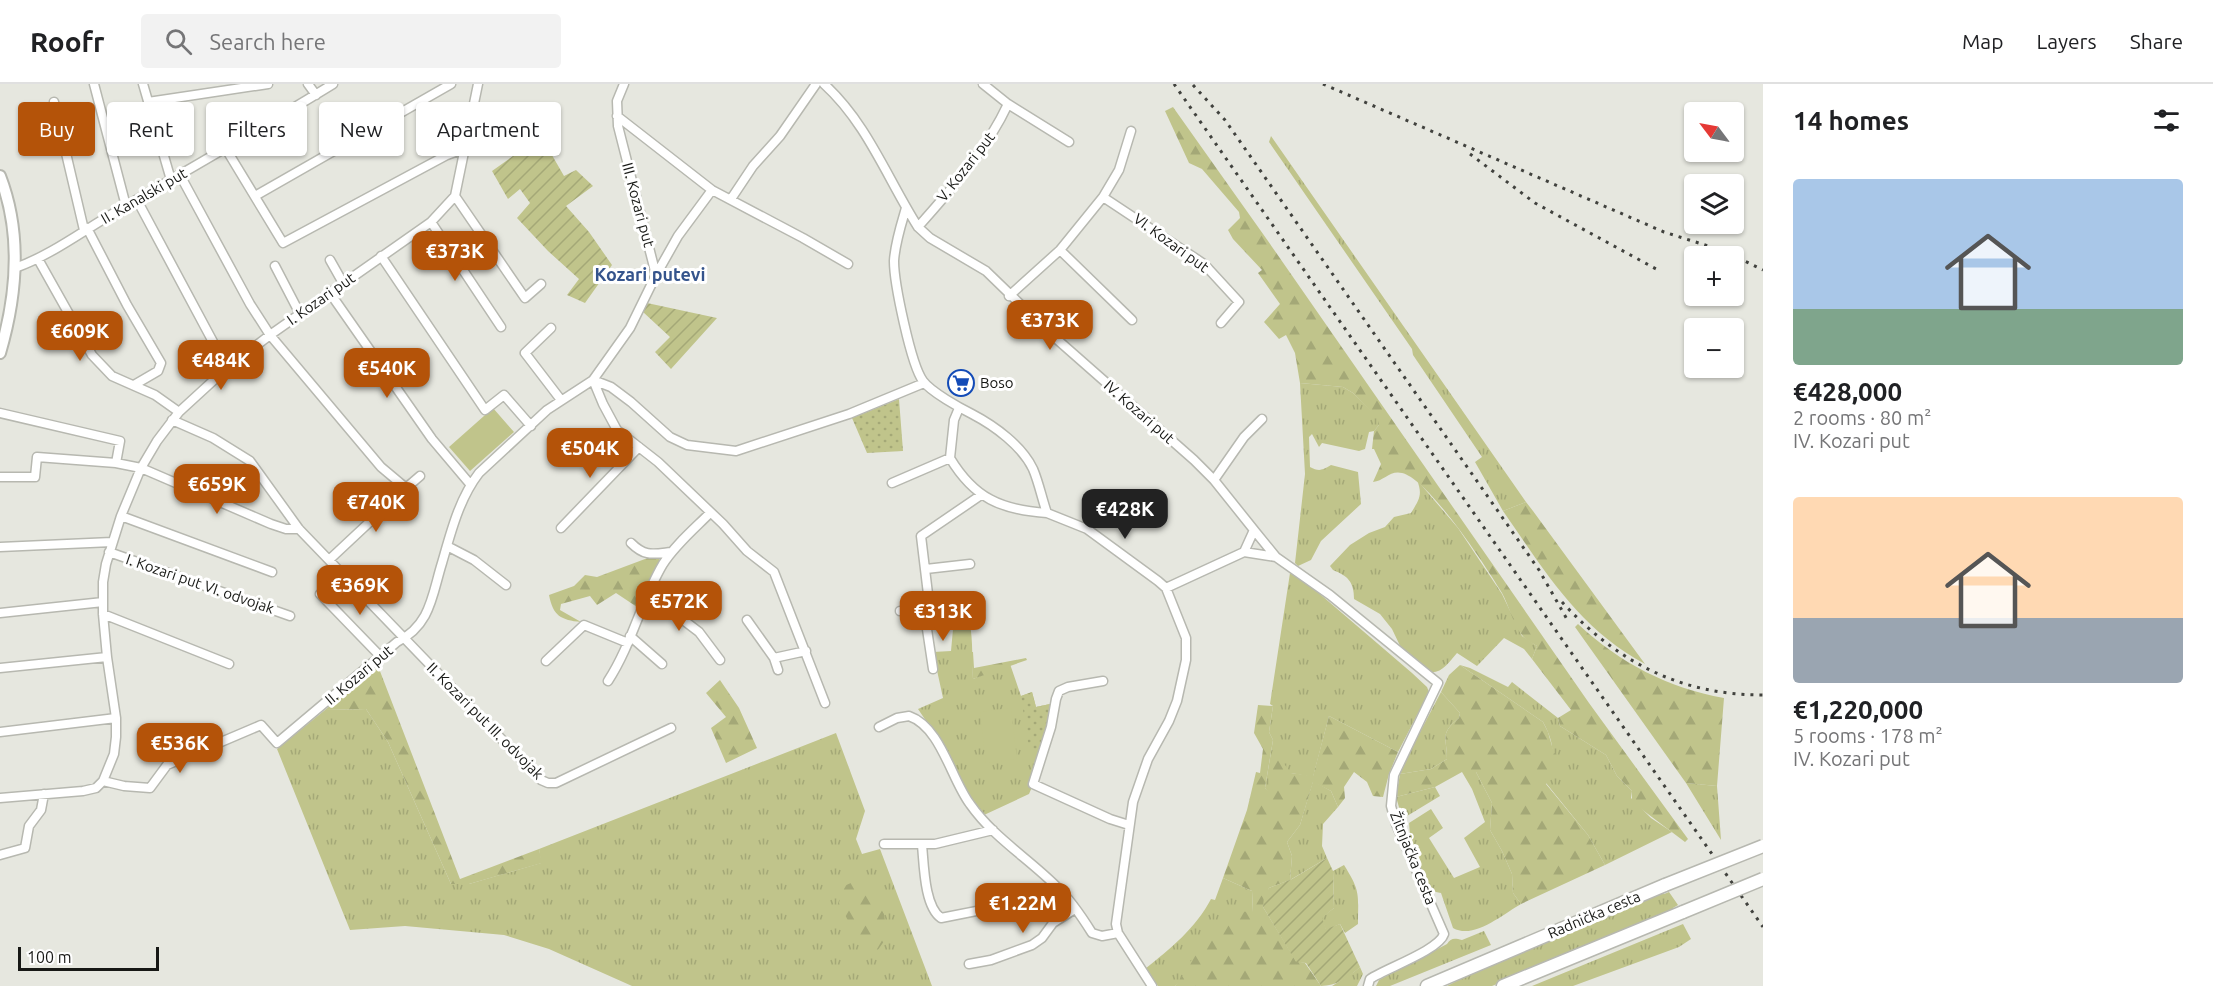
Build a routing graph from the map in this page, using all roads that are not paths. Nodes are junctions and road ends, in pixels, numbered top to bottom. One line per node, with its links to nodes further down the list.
1 (94, 84): 35 (street)
2 (143, 84): 13 (street)
3 (268, 84): 13 (street)
4 (308, 84): 12 (street)
5 (333, 84): 12 (street, II. Kanalski put)
6 (451, 84): 30 (street)
7 (478, 84): 15 (street, I. Kozari put)
8 (624, 84): 17 (street, III. Kozari put)
9 (816, 84): 33 (street)
10 (824, 84): 36 (street, IV. Kozari put)
11 (983, 84): 16 (street)
12 (316, 94): 14 (street, II. Kanalski put)
13 (148, 102)
14 (303, 102)
15 (475, 102)
16 (1008, 104): 19 (street); 38 (street, V. Kozari put)
17 (617, 116): 29 (street); 47 (street, III. Kozari put)
18 (1131, 131): 32 (street)
19 (1069, 142)
20 (68, 156): 39 (street)
21 (164, 156): 28 (street)
22 (212, 156): 26 (street, II. Kanalski put)
23 (231, 156): 30 (street)
24 (445, 156): 30 (street)
25 (464, 156): 31 (street, I. Kozari put)
26 (180, 175): 28 (street, II. Kanalski put); 57 (street)
27 (0, 176): 46 (street)
28 (171, 180): 34 (street, II. Kanalski put)
29 (712, 190): 33 (street); 47 (street)
30 (255, 196)
31 (455, 196): 37 (street, I. Kozari put); 49 (street)
32 (1103, 196): 40 (street); 54 (street, VI. Kozari put)
33 (731, 199): 44 (street)
34 (137, 200): 35 (street, II. Kanalski put); 59 (street)
35 (126, 206): 39 (street, II. Kanalski put)
36 (906, 207): 38 (street, IV. Kozari put); 61 (street)
37 (431, 222): 41 (street, I. Kozari put); 55 (street)
38 (918, 227): 51 (street, IV. Kozari put)
39 (86, 229): 42 (street, II. Kanalski put); 62 (street)
40 (1059, 250): 51 (street); 53 (street)
41 (381, 256): 48 (street, I. Kozari put); 69 (street)
42 (38, 259): 46 (street, II. Kanalski put); 62 (street)
43 (330, 260): 48 (street)
44 (848, 264)
45 (275, 266): 52 (street)
46 (15, 268): 58 (street)
47 (656, 275): 60 (street)
48 (343, 283): 50 (street, I. Kozari put)
49 (541, 284)
50 (330, 293): 52 (street, I. Kozari put); 78 (street)
51 (1010, 296): 76 (street, IV. Kozari put)
52 (300, 314): 57 (street, I. Kozari put)
53 (1132, 320)
54 (1221, 323)
55 (501, 327)
56 (551, 328): 63 (street)
57 (270, 335): 59 (street, I. Kozari put); 79 (street)
58 (0, 352)
59 (227, 368): 65 (street, I. Kozari put)
60 (593, 380): 61 (street); 63 (street); 70 (street)
61 (924, 383): 64 (street)
62 (134, 385): 65 (street)
63 (561, 399): 69 (street)
64 (959, 408): 71 (street); 82 (street)
65 (179, 412): 68 (street, I. Kozari put)
66 (0, 413): 72 (street)
67 (1262, 419): 76 (street)
68 (172, 420): 73 (street, I. Kozari put); 85 (street, II. Kozari put)
69 (531, 426): 78 (street)
70 (639, 447): 81 (street); 84 (street)
71 (950, 458): 77 (street); 80 (street)
72 (116, 463): 73 (street); 75 (street)
73 (141, 468): 83 (street, I. Kozari put); 85 (street)
74 (420, 476): 79 (street)
75 (0, 477)
76 (1214, 480): 86 (street, IV. Kozari put)
77 (892, 483)
78 (470, 484): 89 (street)
79 (406, 488): 95 (street)
80 (981, 495): 82 (street); 97 (street)
81 (710, 513): 92 (street); 112 (street)
82 (1047, 513): 100 (street)
83 (121, 516): 87 (street, I. Kozari put); 98 (street)
84 (561, 528)
85 (299, 529): 95 (street, II. Kozari put)
86 (1254, 530): 93 (street); 94 (street, IV. Kozari put)
87 (112, 542): 90 (street, I. Kozari put VI. odvojak); 91 (street, I. Kozari put)
88 (631, 543): 92 (street)
89 (447, 546): 99 (street); 110 (street)
90 (0, 547)
91 (109, 552): 103 (street, I. Kozari put); 108 (street, I. Kozari put VI. odvojak)
92 (671, 552): 102 (street)
93 (1244, 552): 94 (street); 100 (street)
94 (1276, 557): 145 (street, Žitnjačka cesta)
95 (329, 560): 110 (street, II. Kozari put)
96 (970, 564): 97 (street)
97 (926, 569): 105 (street)
98 (272, 572)
99 (506, 585)
100 (1166, 588): 133 (street)
101 (320, 594): 113 (street)
102 (649, 594): 111 (street); 116 (street)
103 (103, 602): 106 (street); 107 (street, I. Kozari put)
104 (900, 611): 105 (street)
105 (928, 611): 121 (street)
106 (0, 613)
107 (103, 614): 114 (street, I. Kozari put); 118 (street)
108 (290, 616)
109 (747, 620): 115 (street)
110 (404, 639): 113 (street, II. Kozari put); 128 (street, II. Kozari put III. odvojak)
111 (629, 639): 117 (street); 119 (street); 123 (street)
112 (806, 651): 115 (street); 125 (street)
113 (381, 656): 130 (street, II. Kozari put)
114 (107, 657): 120 (street); 126 (street, I. Kozari put)
115 (774, 658): 122 (street)
116 (720, 660)
117 (546, 661)
118 (229, 664)
119 (662, 664)
120 (0, 668)
121 (933, 669)
122 (778, 670)
123 (608, 681)
124 (1103, 681): 133 (street)
125 (825, 703)
126 (116, 718): 129 (street); 130 (street, I. Kozari put)
127 (879, 727): 134 (street)
128 (671, 728)
129 (0, 732)
130 (103, 781): 131 (street)
131 (44, 794): 132 (street); 138 (street)
132 (0, 798)
133 (1129, 825): 142 (street)
134 (993, 830): 136 (street); 140 (street)
135 (884, 844): 136 (street)
136 (922, 844): 140 (street)
137 (1763, 846): 146 (main road, Radnička cesta, bridge)
138 (0, 855)
139 (1763, 879): 147 (main road, Radnička cesta, bridge)
140 (1062, 892): 141 (street)
141 (1076, 909): 142 (street); 143 (street)
142 (1118, 933): 144 (street)
143 (969, 964)
144 (1152, 986)
145 (1368, 986)
146 (1426, 986)
147 (1503, 986)

